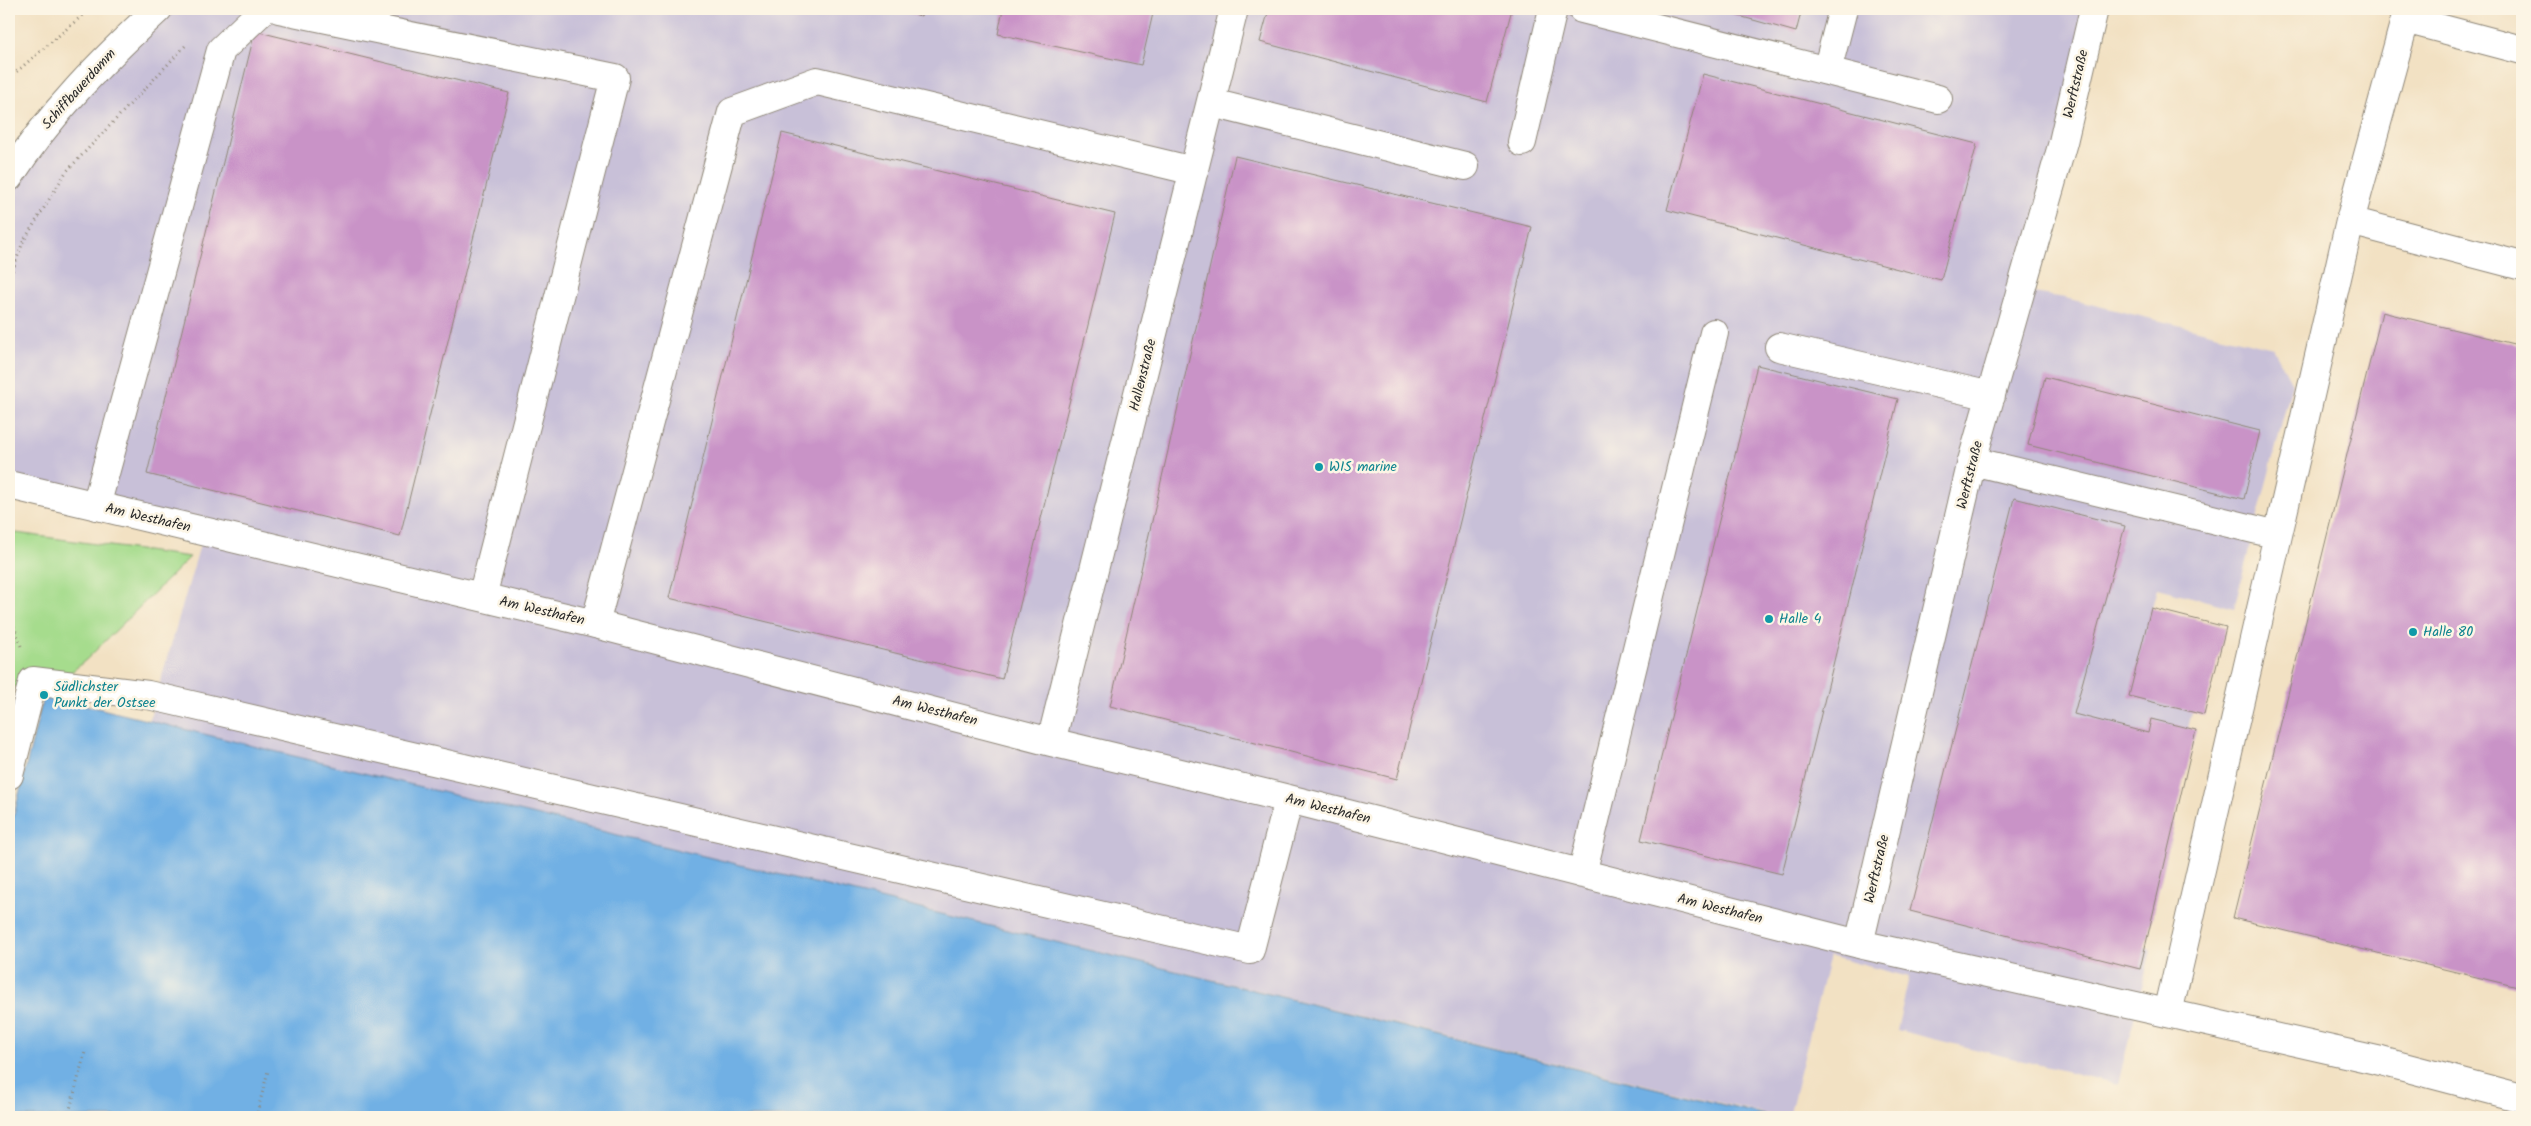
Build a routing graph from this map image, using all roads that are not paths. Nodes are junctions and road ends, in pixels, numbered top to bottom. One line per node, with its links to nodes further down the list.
1 (158, 9): 17 (street, Schiffbauerdamm)
2 (264, 9): 25 (street)
3 (278, 9): 27 (street)
4 (1234, 9): 13 (street, Hallenstraße)
5 (1552, 9): 14 (street)
6 (1582, 9): 11 (street)
7 (1843, 9): 11 (street)
8 (2094, 9): 22 (street, Werftstraße)
9 (2407, 14): 10 (street); 18 (street)
10 (2522, 50)
11 (1826, 71): 12 (street)
12 (1938, 99)
13 (1212, 103): 15 (street); 16 (street, Hallenstraße)
14 (1522, 142)
15 (1465, 166)
16 (1194, 171): 28 (street); 29 (street, Hallenstraße)
17 (9, 177)
18 (2350, 221): 19 (street); 26 (street)
19 (2522, 266)
20 (1714, 333): 32 (street)
21 (1778, 347): 22 (street)
22 (1991, 396): 23 (street, Werftstraße)
23 (1972, 461): 26 (street); 33 (street, Werftstraße)
24 (9, 485): 25 (street, Am Westhafen)
25 (96, 506): 27 (street, Am Westhafen)
26 (2278, 535): 34 (street)
27 (482, 597): 28 (street, Am Westhafen)
28 (595, 624): 29 (street, Am Westhafen)
29 (1052, 742): 31 (street, Am Westhafen)
30 (9, 775): 31 (street)
31 (1290, 799): 32 (street, Am Westhafen)
32 (1582, 874): 33 (street, Am Westhafen)
33 (1860, 944): 34 (street, Am Westhafen)
34 (2168, 1013): 35 (street, Am Westhafen)
35 (2522, 1098)

